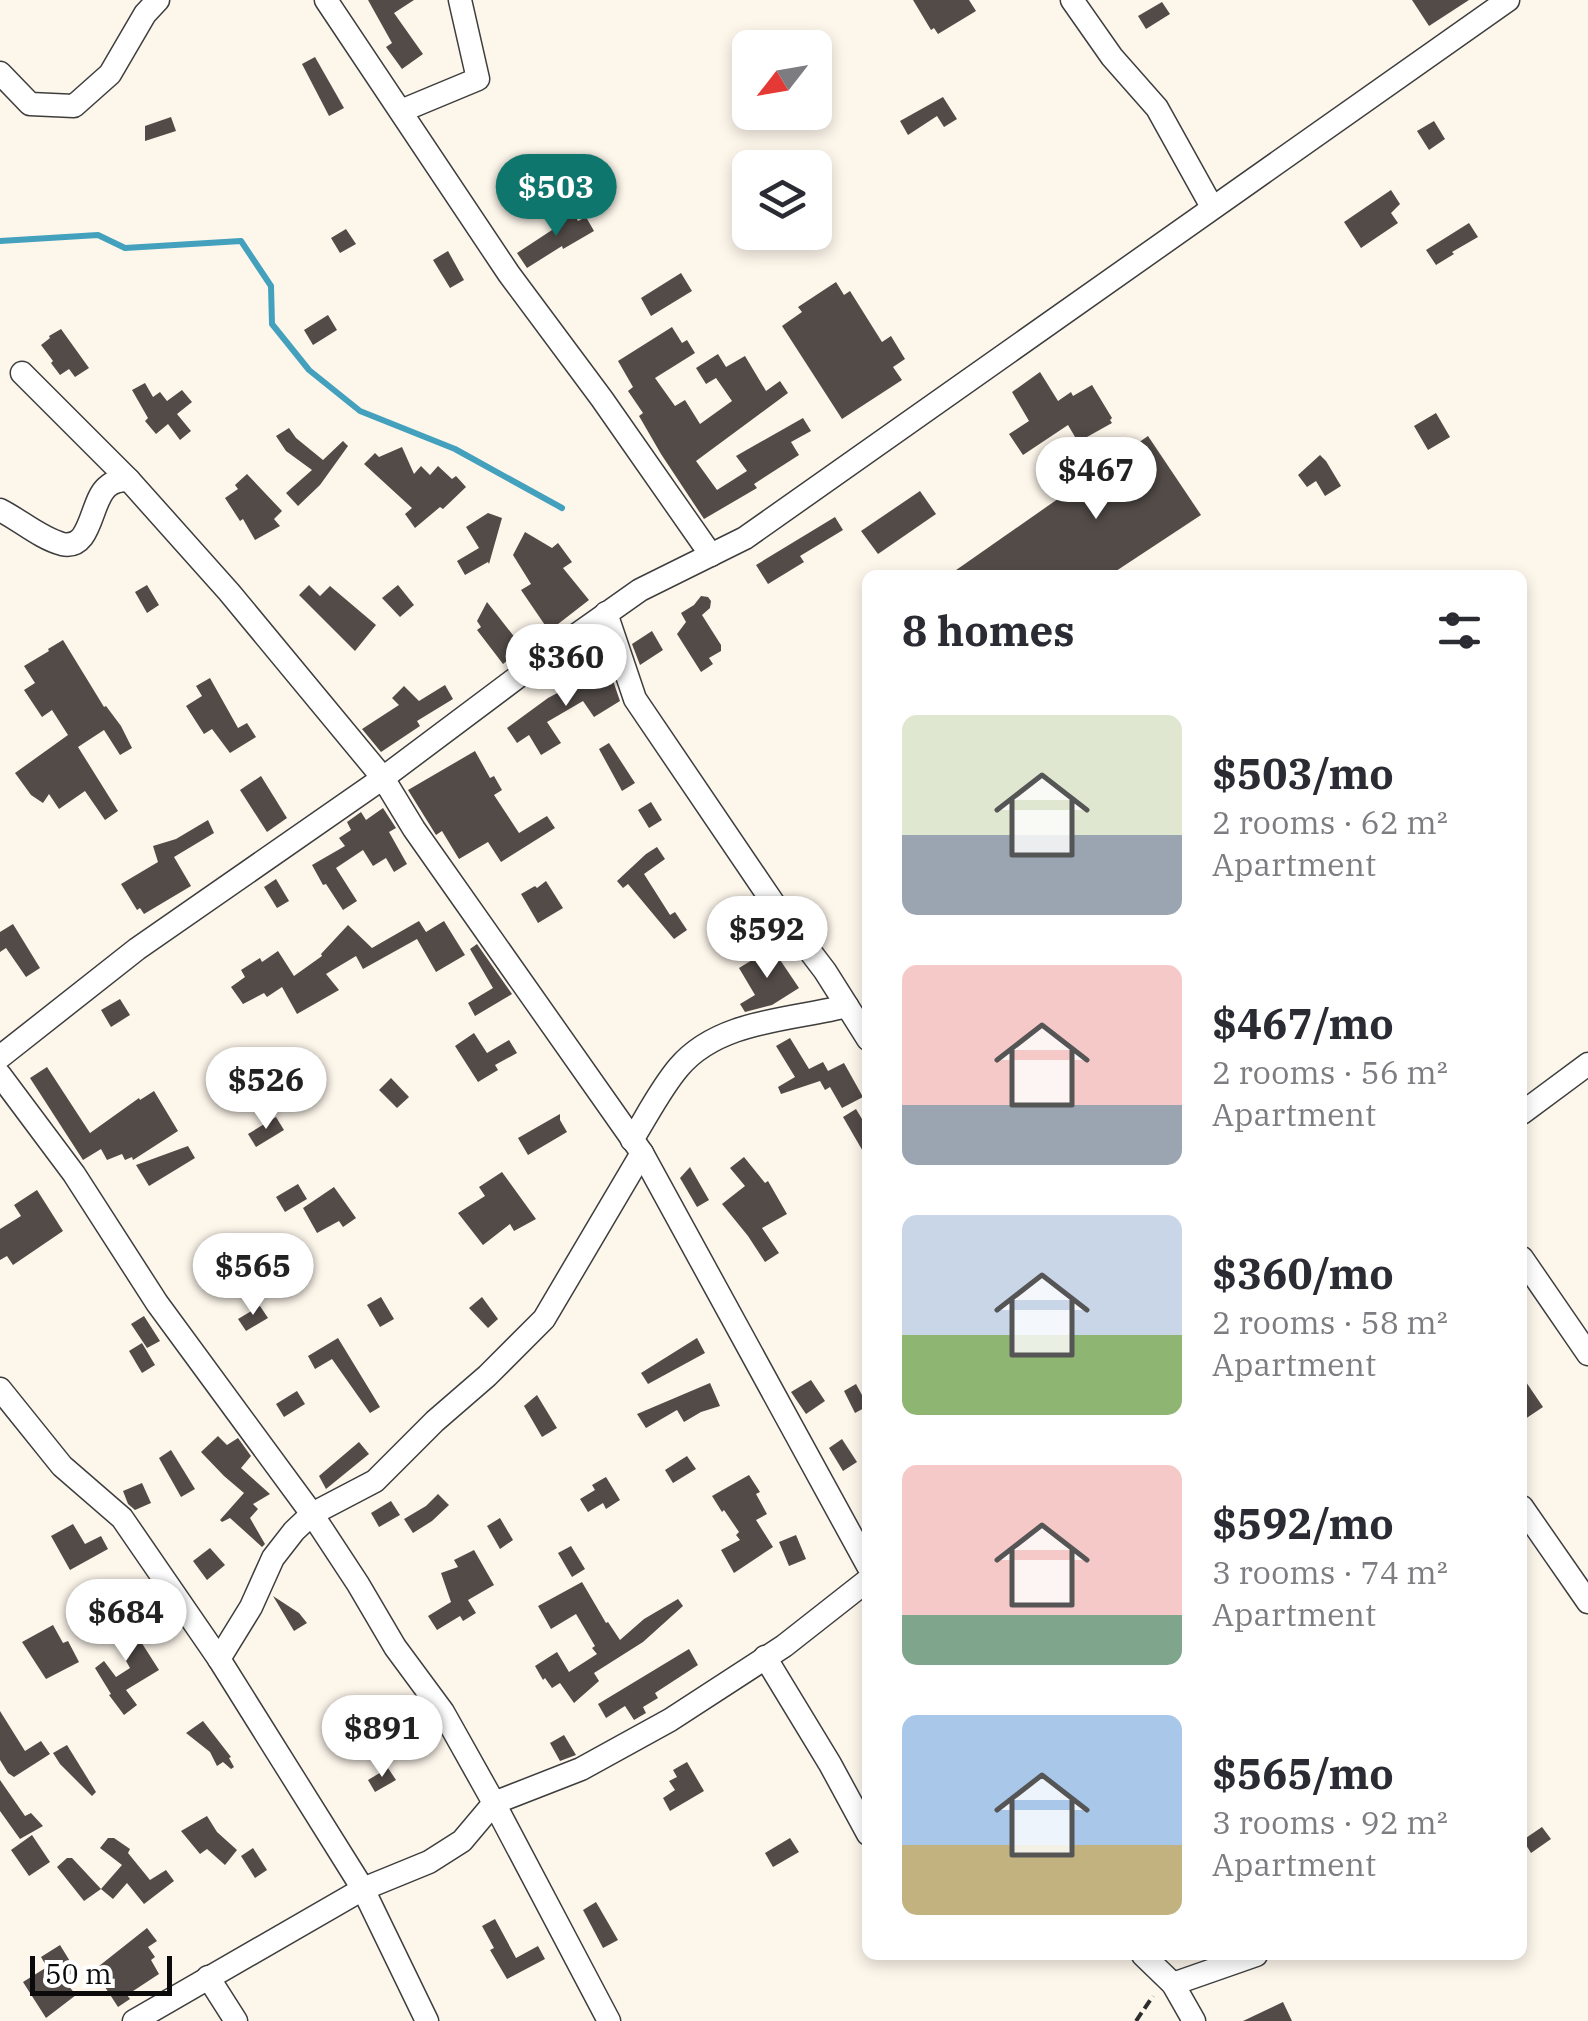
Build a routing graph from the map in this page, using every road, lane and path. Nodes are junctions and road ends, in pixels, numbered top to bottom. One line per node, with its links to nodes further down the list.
1 (158, 0): 6 (street)
2 (326, 0): 7 (street)
3 (460, 0): 7 (street)
4 (1072, 0): 8 (street)
5 (1508, 0): 8 (street)
6 (0, 73)
7 (401, 111): 12 (street)
8 (1212, 208): 12 (street)
9 (22, 373): 10 (street)
10 (128, 480): 11 (street); 14 (street)
11 (0, 510)
12 (711, 555): 13 (street)
13 (606, 613): 14 (street); 15 (street)
14 (382, 778): 17 (street); 21 (street)
15 (847, 1006): 16 (street); 21 (street)
16 (862, 1029)
17 (0, 1057)
18 (1588, 1064): 20 (street)
19 (0, 1075): 25 (street)
20 (1527, 1109)
21 (637, 1147): 25 (street); 27 (street)
22 (1527, 1265): 23 (street)
23 (1588, 1354)
24 (2, 1396): 31 (street)
25 (312, 1514): 31 (street); 32 (street)
26 (1527, 1514): 29 (street)
27 (862, 1555)
28 (862, 1585): 30 (street)
29 (1588, 1602)
30 (766, 1657): 32 (street); 33 (street)
31 (220, 1659): 34 (street)
32 (494, 1803): 34 (street); 42 (street)
33 (862, 1823)
34 (363, 1889): 37 (street); 41 (street)
35 (1148, 1960): 38 (street)
36 (1242, 1960): 38 (street)
37 (208, 1977): 39 (street); 40 (street)
38 (1173, 1984): 43 (path); 44 (street)
39 (134, 2021)
40 (236, 2021)
41 (427, 2021)
42 (609, 2021)
43 (1136, 2021)
44 (1194, 2021)

